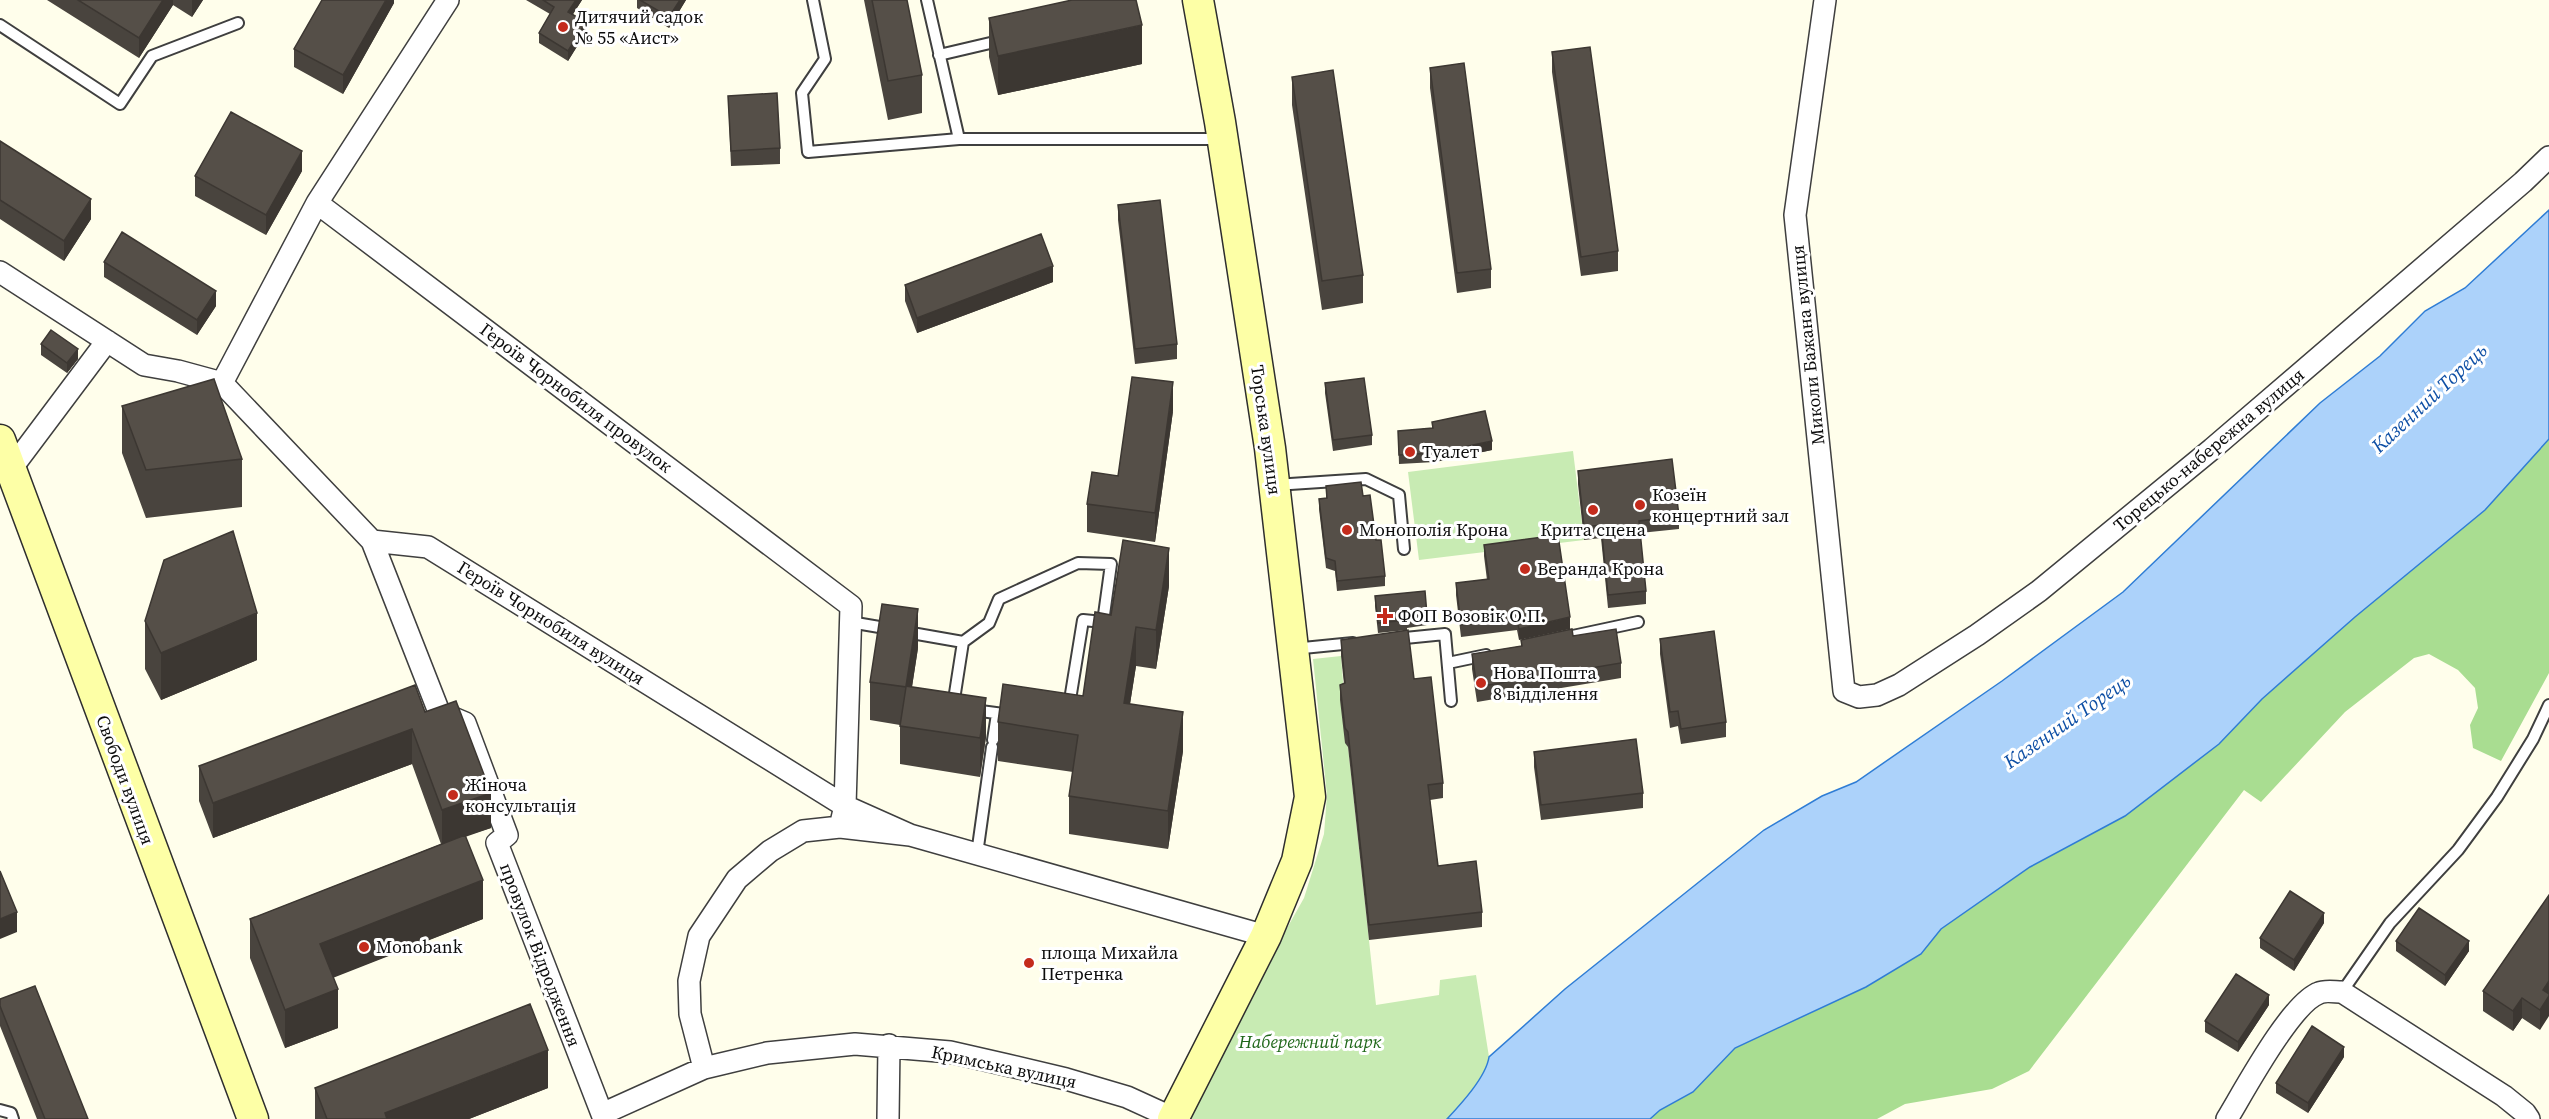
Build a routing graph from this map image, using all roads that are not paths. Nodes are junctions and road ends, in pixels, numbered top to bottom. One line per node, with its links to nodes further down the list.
1 (448, 0): 13 (street)
2 (813, 0): 11 (lane)
3 (927, 0): 9 (lane)
4 (1198, 0): 10 (main road, Торська вулиця)
5 (1825, 0): 31 (street, Миколи Бажана вулиця)
6 (238, 23): 7 (lane)
7 (0, 25)
8 (1017, 38): 9 (lane)
9 (939, 55): 11 (lane)
10 (1223, 139): 11 (lane); 19 (main road, Торська вулиця)
11 (959, 140)
12 (2549, 157): 31 (street, Торецько-набережна вулиця)
13 (317, 203): 16 (street); 22 (street, Героїв Чорнобиля провулок)
14 (0, 272): 15 (street)
15 (107, 341): 16 (street); 18 (street)
16 (222, 383): 20 (street)
17 (0, 440): 18 (main road, Свободи вулиця)
18 (11, 469): 49 (main road, Свободи вулиця)
19 (1274, 485): 21 (lane); 28 (main road, Торська вулиця)
20 (372, 541): 37 (street, Героїв Чорнобиля вулиця); 46 (street, провулок Відродження)
21 (1404, 549)
22 (850, 622): 26 (lane); 37 (street, Героїв Чорнобиля провулок)
23 (1638, 622): 24 (lane)
24 (1560, 639)
25 (1388, 640): 30 (lane)
26 (963, 642): 34 (lane); 36 (lane)
27 (1365, 642): 28 (lane)
28 (1293, 649): 41 (main road, Торська вулиця)
29 (1493, 654): 30 (lane)
30 (1448, 663): 32 (lane)
31 (1844, 691)
32 (1451, 701)
33 (2549, 705): 42 (lane)
34 (997, 714): 35 (lane); 40 (lane)
35 (1020, 717)
36 (1066, 723)
37 (845, 806): 38 (street, Героїв Чорнобиля провулок); 39 (street, Героїв Чорнобиля вулиця)
38 (840, 827): 39 (street); 44 (street)
39 (910, 835): 40 (street)
40 (977, 854): 41 (street)
41 (1266, 936): 47 (main road)
42 (2342, 992): 51 (street); 52 (street)
43 (889, 1045): 44 (street, Кримська вулиця); 47 (street, Кримська вулиця); 50 (street)
44 (704, 1068): 46 (street, Кримська вулиця)
45 (0, 1110): 48 (lane)
46 (599, 1117)
47 (1173, 1118)
48 (14, 1119)
49 (253, 1119)
50 (888, 1119)
51 (2227, 1119)
52 (2529, 1119)

